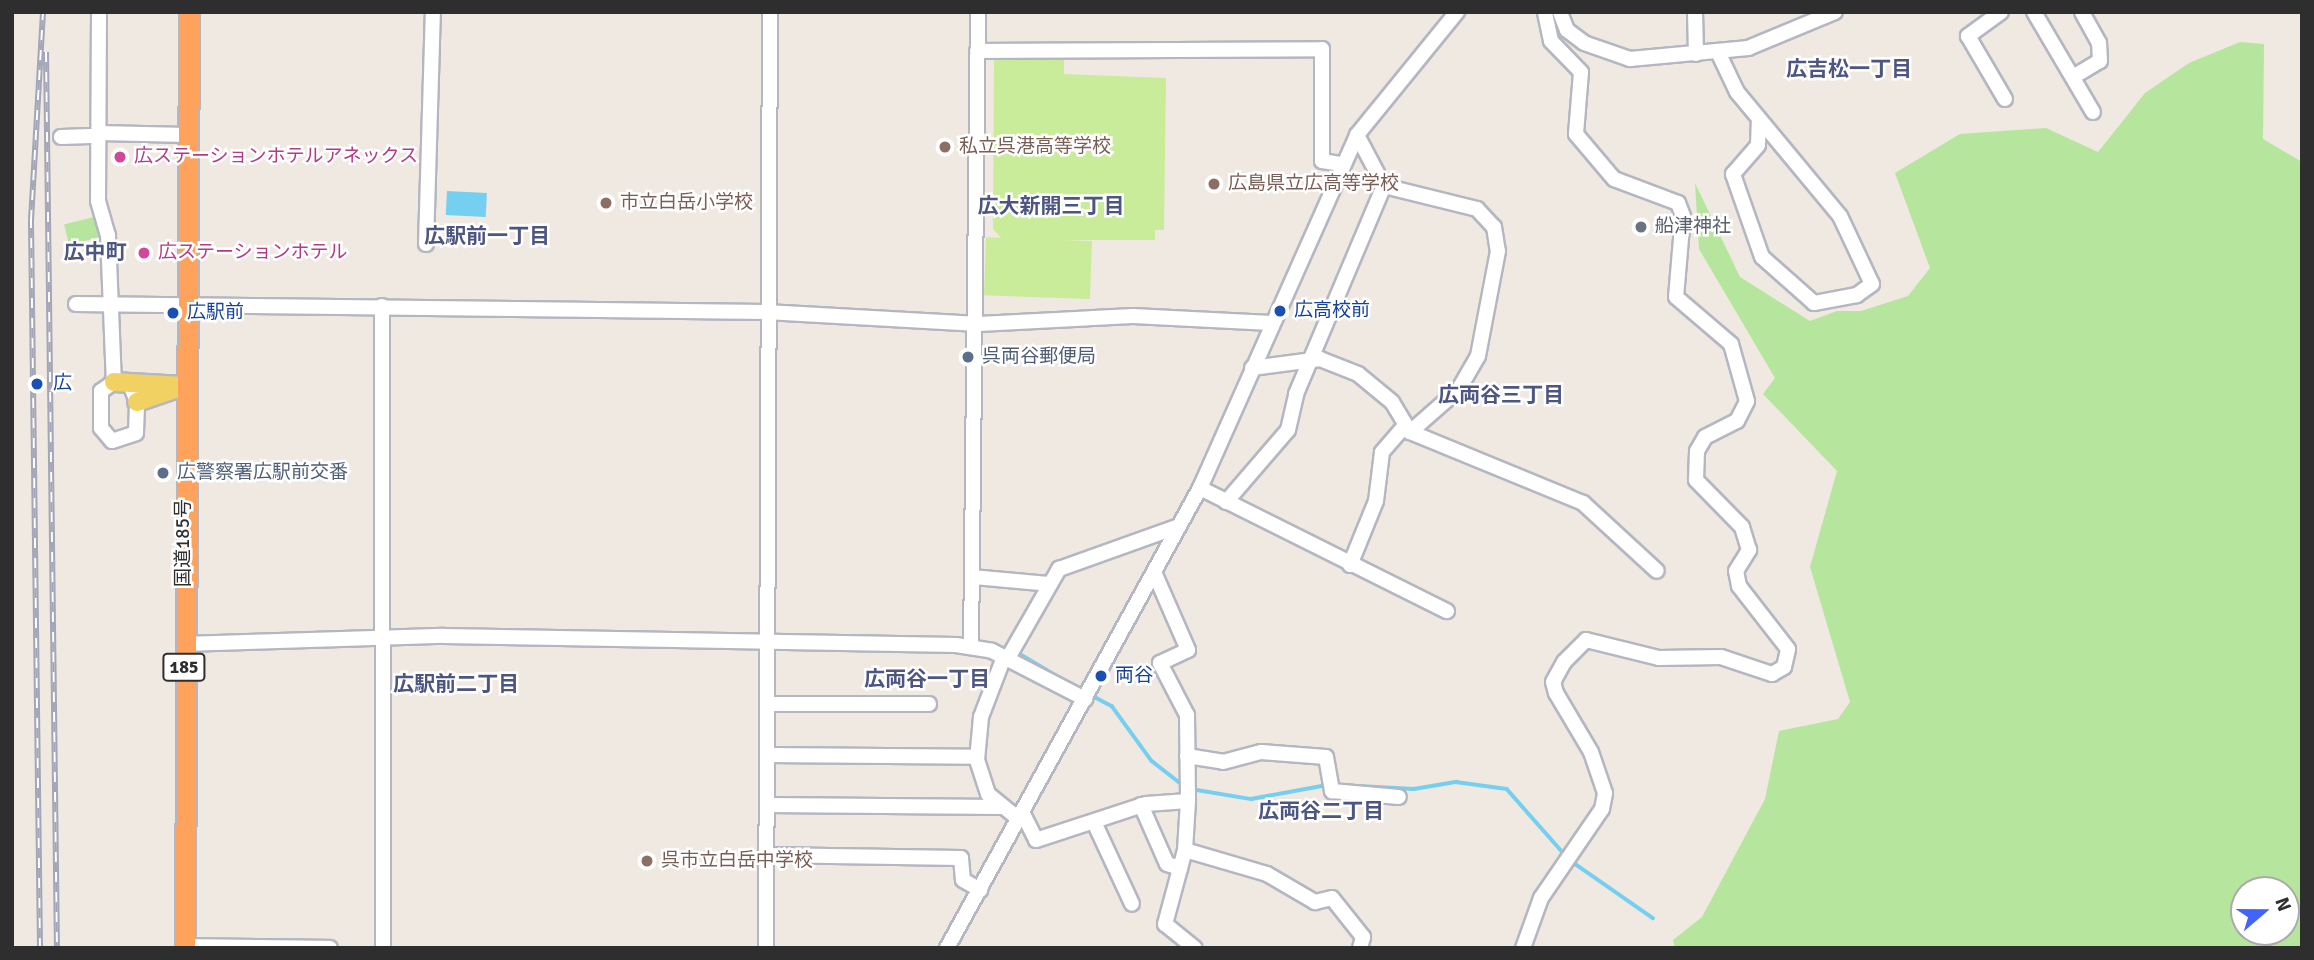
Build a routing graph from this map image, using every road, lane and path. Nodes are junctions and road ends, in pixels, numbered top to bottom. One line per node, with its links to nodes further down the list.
1 (99, 12): 21 (street)
2 (189, 12): 22 (highway, 国道185号 / 185)
3 (433, 12): 27 (street)
4 (770, 12): 32 (street)
5 (978, 12): 14 (street)
6 (1457, 12): 23 (street)
7 (1545, 12): 80 (street)
8 (1560, 12): 16 (street)
9 (1696, 12): 16 (street)
10 (1835, 12): 15 (street)
11 (2001, 12): 18 (street)
12 (2034, 12): 17 (street)
13 (2082, 12): 17 (street)
14 (977, 51): 25 (street); 34 (street)
15 (1718, 52): 16 (street); 20 (street)
16 (1696, 54)
17 (2073, 77): 19 (street)
18 (2005, 99)
19 (2093, 112)
20 (1759, 122): 20 (street)
21 (99, 135): 22 (street); 24 (street); 28 (street)
22 (188, 135): 30 (highway, 国道185号 / 185)
23 (1357, 135): 25 (street); 26 (street)
24 (61, 137)
25 (1342, 164): 33 (street)
26 (1384, 186): 35 (street); 40 (street)
27 (426, 244)
28 (112, 303): 29 (street); 30 (street); 37 (street)
29 (76, 304)
30 (186, 304): 31 (street); 38 (highway, 国道185号 / 185)
31 (382, 306): 32 (street); 50 (street)
32 (766, 312): 34 (street); 52 (street)
33 (1271, 323): 34 (street); 36 (street)
34 (979, 324): 47 (street)
35 (1314, 360): 36 (street); 40 (street); 42 (street)
36 (1252, 368): 41 (street)
37 (122, 381): 38 (main road); 39 (street); 39 (street)
38 (183, 386): 39 (main road); 51 (highway, 国道185号 / 185)
39 (137, 402)
40 (1407, 429): 44 (street); 45 (street)
41 (1200, 488): 42 (street); 43 (street)
42 (1226, 502): 44 (street)
43 (1179, 526): 46 (street); 48 (street)
44 (1350, 565): 49 (street)
45 (1657, 571)
46 (1154, 572): 55 (street); 59 (street)
47 (973, 578): 48 (street); 53 (street)
48 (1050, 584): 54 (street)
49 (1447, 611)
50 (381, 638): 51 (street); 52 (street); 75 (street)
51 (184, 644): 73 (highway, 国道185号 / 185)
52 (768, 644): 53 (street); 57 (street)
53 (971, 647): 54 (street)
54 (1006, 657): 55 (street); 60 (street)
55 (1085, 699): 66 (street)
56 (929, 704): 57 (street)
57 (768, 705): 58 (street)
58 (767, 755): 60 (street); 64 (street)
59 (1187, 755): 61 (street); 62 (street)
60 (977, 757): 65 (street)
61 (1399, 797)
62 (1188, 801): 63 (street); 68 (street)
63 (1141, 805): 67 (street); 70 (street)
64 (767, 806): 65 (street); 69 (street)
65 (1001, 807): 66 (street)
66 (1021, 817): 67 (street); 71 (street)
67 (1094, 821): 72 (street)
68 (1185, 850): 70 (street); 79 (street)
69 (766, 855): 71 (street); 76 (street)
70 (1180, 868): 78 (street)
71 (980, 890): 77 (street)
72 (1132, 904)
73 (185, 947): 74 (street)
74 (330, 948)
75 (383, 948)
76 (765, 948)
77 (947, 948)
78 (1195, 948)
79 (1360, 948)
80 (1523, 948)

